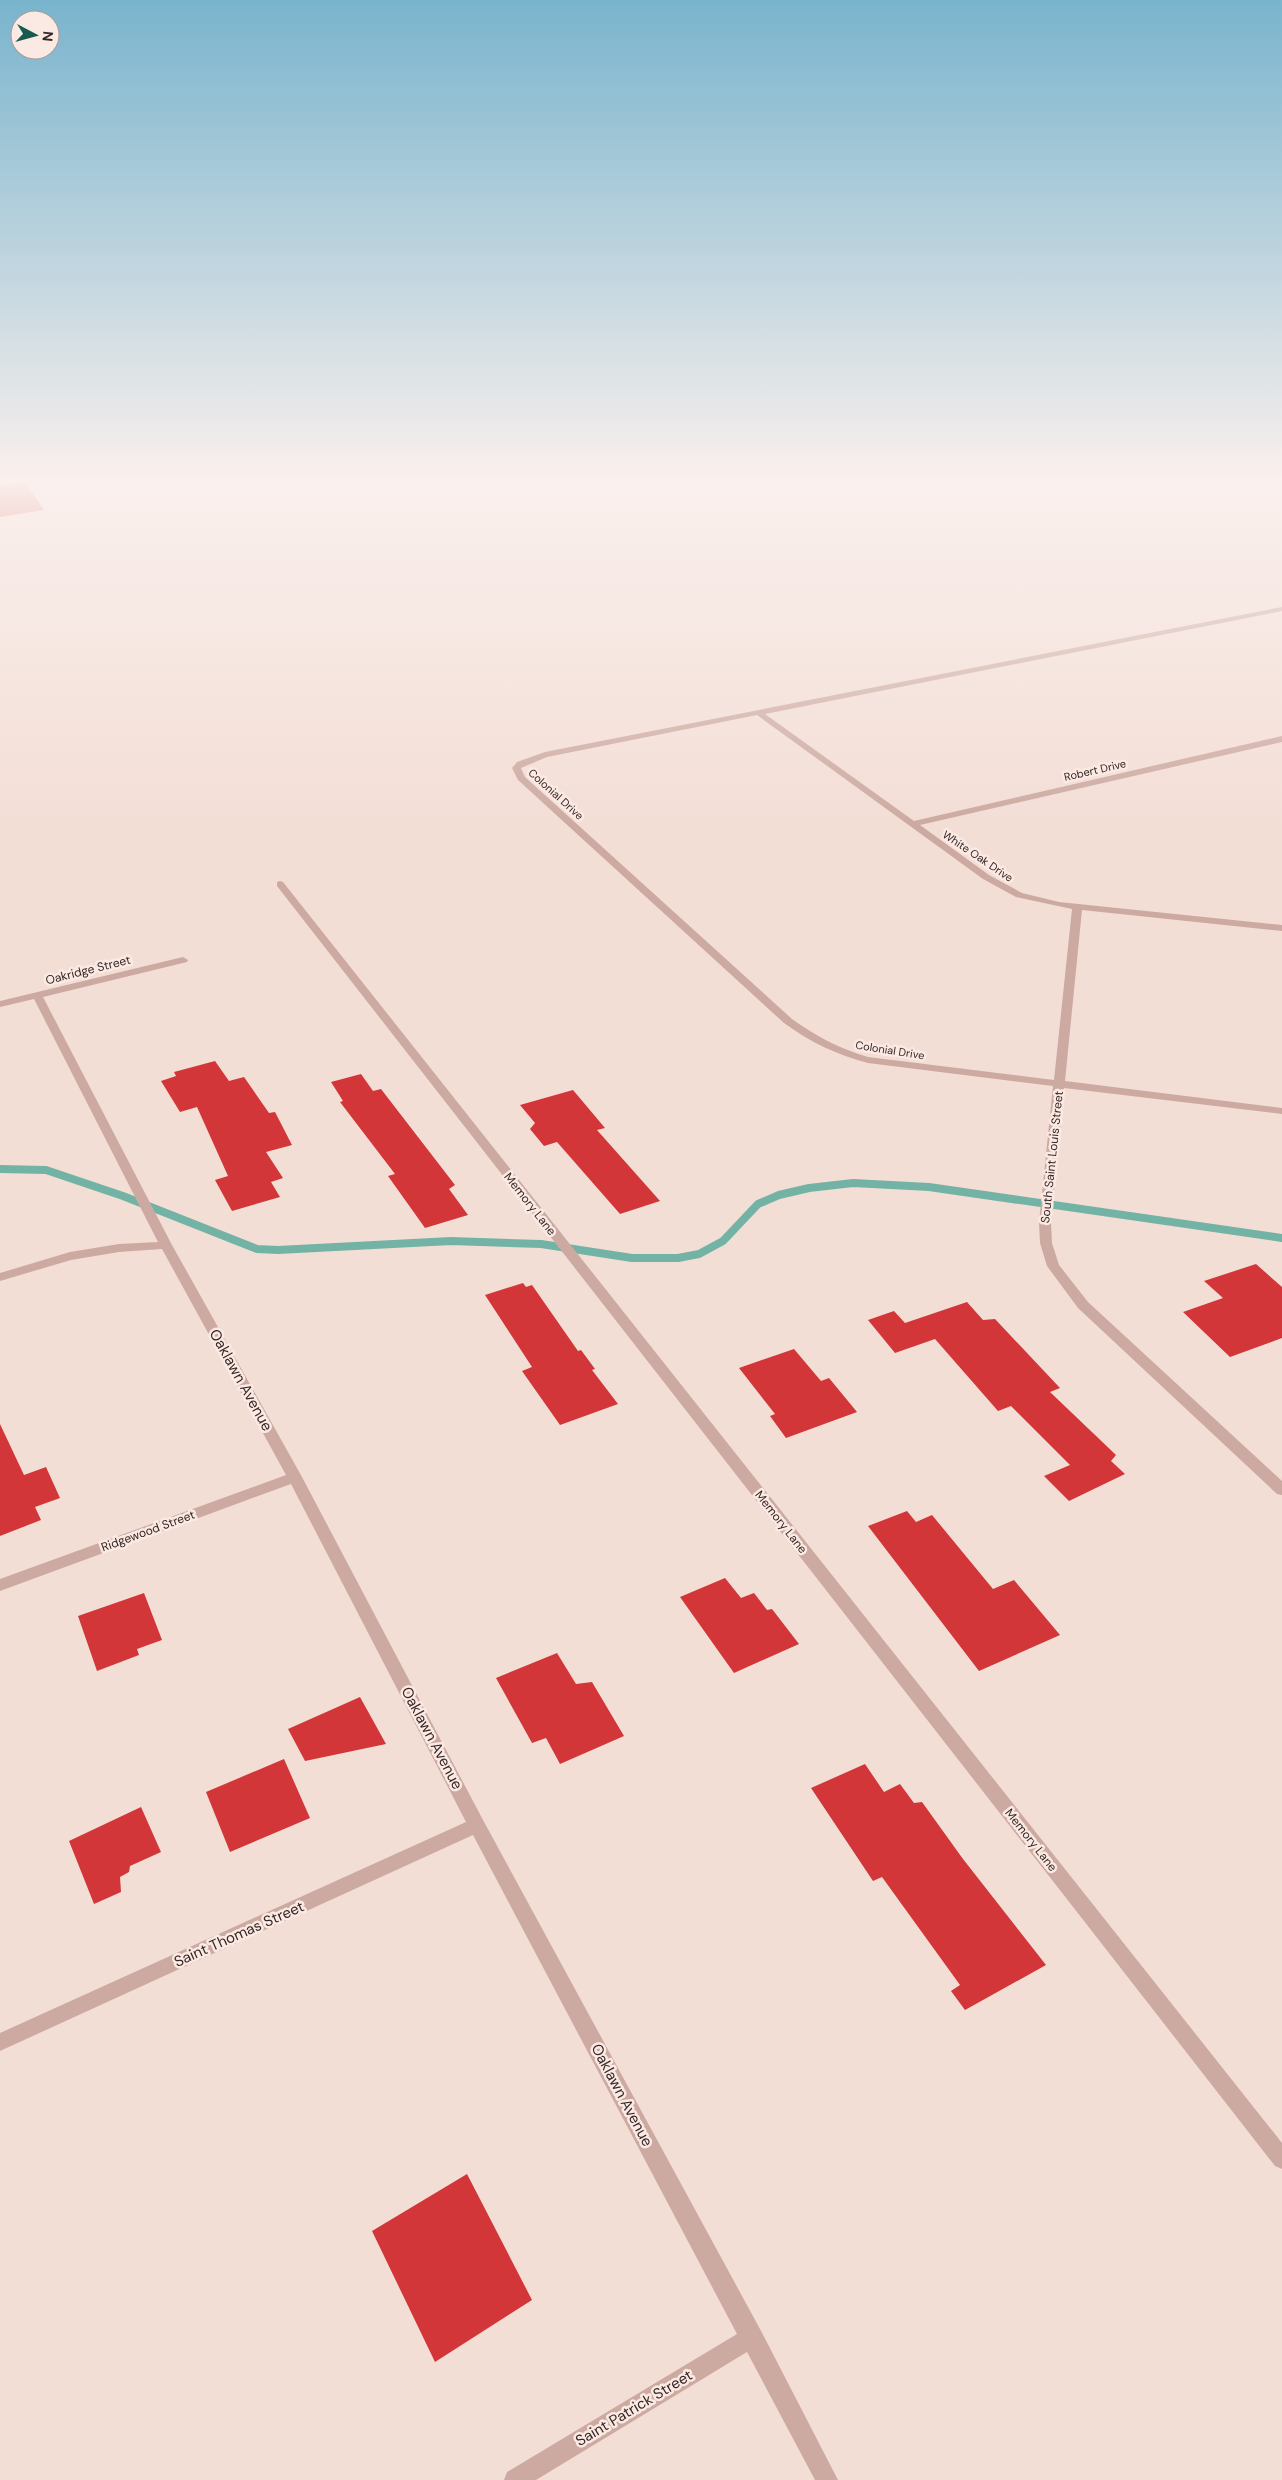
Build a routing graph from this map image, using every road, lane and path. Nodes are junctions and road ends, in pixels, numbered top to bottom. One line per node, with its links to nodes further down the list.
1 (1282, 609): 2 (street, Colonial Drive)
2 (760, 714): 4 (street, White Oak Drive); 11 (street, Colonial Drive)
3 (1282, 739): 4 (street, Robert Drive)
4 (912, 824): 6 (street, White Oak Drive)
5 (280, 884): 20 (street, Memory Lane)
6 (1077, 907): 7 (street, White Oak Drive); 11 (street, South Saint Louis Street)
7 (1282, 928)
8 (182, 960): 9 (street, Oakridge Street)
9 (37, 995): 10 (street, Oakridge Street); 13 (street, Oaklawn Avenue)
10 (0, 1004)
11 (1059, 1084): 12 (street, Colonial Drive); 16 (street, South Saint Louis Street)
12 (1282, 1110)
13 (166, 1245): 14 (street); 15 (street, Oaklawn Avenue)
14 (0, 1277)
15 (295, 1477): 17 (street, Ridgewood Street); 18 (street, Oaklawn Avenue)
16 (1282, 1490)
17 (0, 1585)
18 (477, 1825): 19 (street, Saint Thomas Street); 21 (street, Oaklawn Avenue)
19 (0, 2042)
20 (1282, 2159)
21 (752, 2337): 22 (street, Saint Patrick Street); 23 (street, Oaklawn Avenue)
22 (515, 2480)
23 (827, 2480)

